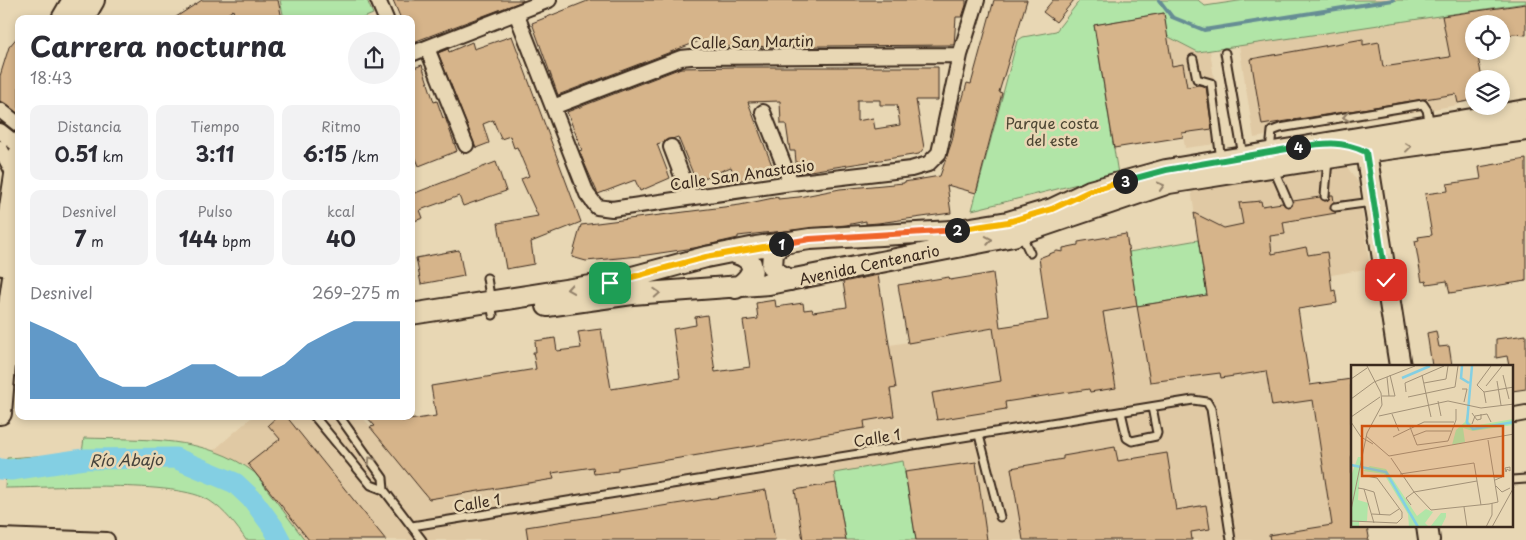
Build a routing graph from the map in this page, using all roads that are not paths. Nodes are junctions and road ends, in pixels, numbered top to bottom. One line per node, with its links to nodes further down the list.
1 (74, 0): 7 (main road)
2 (93, 0): 8 (main road)
3 (378, 0): 9 (street)
4 (549, 0): 6 (street)
5 (977, 0): 13 (street, Calle San Anastasio)
6 (516, 13): 10 (street); 15 (street, Calle San Anastasio)
7 (65, 15)
8 (84, 15)
9 (384, 15)
10 (427, 48): 11 (street); 25 (street)
11 (415, 52)
12 (1225, 53): 30 (lane)
13 (960, 56): 15 (street, Calle San Martin); 35 (street, Calle San Anastasio)
14 (1193, 59): 32 (lane)
15 (553, 107): 37 (street, Calle San Anastasio)
16 (0, 110): 19 (street)
17 (1526, 110): 20 (main road, Avenida Centenario)
18 (763, 112): 35 (street)
19 (15, 121)
20 (1430, 125): 22 (main road, Avenida Centenario); 31 (lane, one-way to 31)
21 (0, 130): 24 (street)
22 (1402, 130): 28 (main road, Avenida Centenario); 29 (main road)
23 (1526, 130): 29 (main road, Avenida Centenario, one-way to 23)
24 (15, 143)
25 (466, 144)
26 (671, 147): 37 (street)
27 (0, 148): 33 (street)
28 (1328, 150): 29 (main road, Avenida Centenario); 31 (main road, Avenida Centenario); 36 (lane)
29 (1366, 152): 39 (main road)
30 (1243, 156): 31 (main road, Avenida Centenario); 32 (main road, Avenida Centenario)
31 (1271, 159): 38 (lane); 41 (main road, Avenida Centenario, one-way to 31)
32 (1221, 160): 42 (main road, Avenida Centenario)
33 (15, 165)
34 (15, 181): 48 (main road)
35 (791, 183): 37 (street, Calle San Anastasio)
36 (1325, 196)
37 (690, 197)
38 (1288, 202)
39 (1373, 202): 40 (lane); 53 (main road)
40 (1335, 207)
41 (1021, 233): 44 (lane); 47 (main road, Avenida Centenario, one-way to 41)
42 (782, 244): 43 (main road, Avenida Centenario); 47 (main road)
43 (730, 252): 49 (main road); 50 (main road, Avenida Centenario, one-way to 50)
44 (1030, 253)
45 (15, 271): 56 (main road)
46 (486, 278): 50 (lane)
47 (790, 280): 49 (main road, Avenida Centenario)
48 (0, 282)
49 (736, 288): 50 (main road, Avenida Centenario, one-way to 49)
50 (492, 308): 51 (main road, Avenida Centenario); 52 (main road, Avenida Centenario)
51 (415, 314)
52 (415, 326)
53 (1400, 365)
54 (1152, 407): 55 (lane, Calle 1); 55 (lane); 66 (lane, Calle 1)
55 (1121, 412): 59 (lane, Calle 1)
56 (0, 413)
57 (317, 420): 60 (lane)
58 (342, 420): 60 (lane, one-way to 58)
59 (979, 435): 61 (lane); 62 (lane, Calle 1)
60 (384, 490): 62 (lane)
61 (1000, 517)
62 (412, 526): 65 (lane)
63 (0, 536): 64 (street)
64 (107, 540)
65 (422, 540)
66 (1232, 540)

